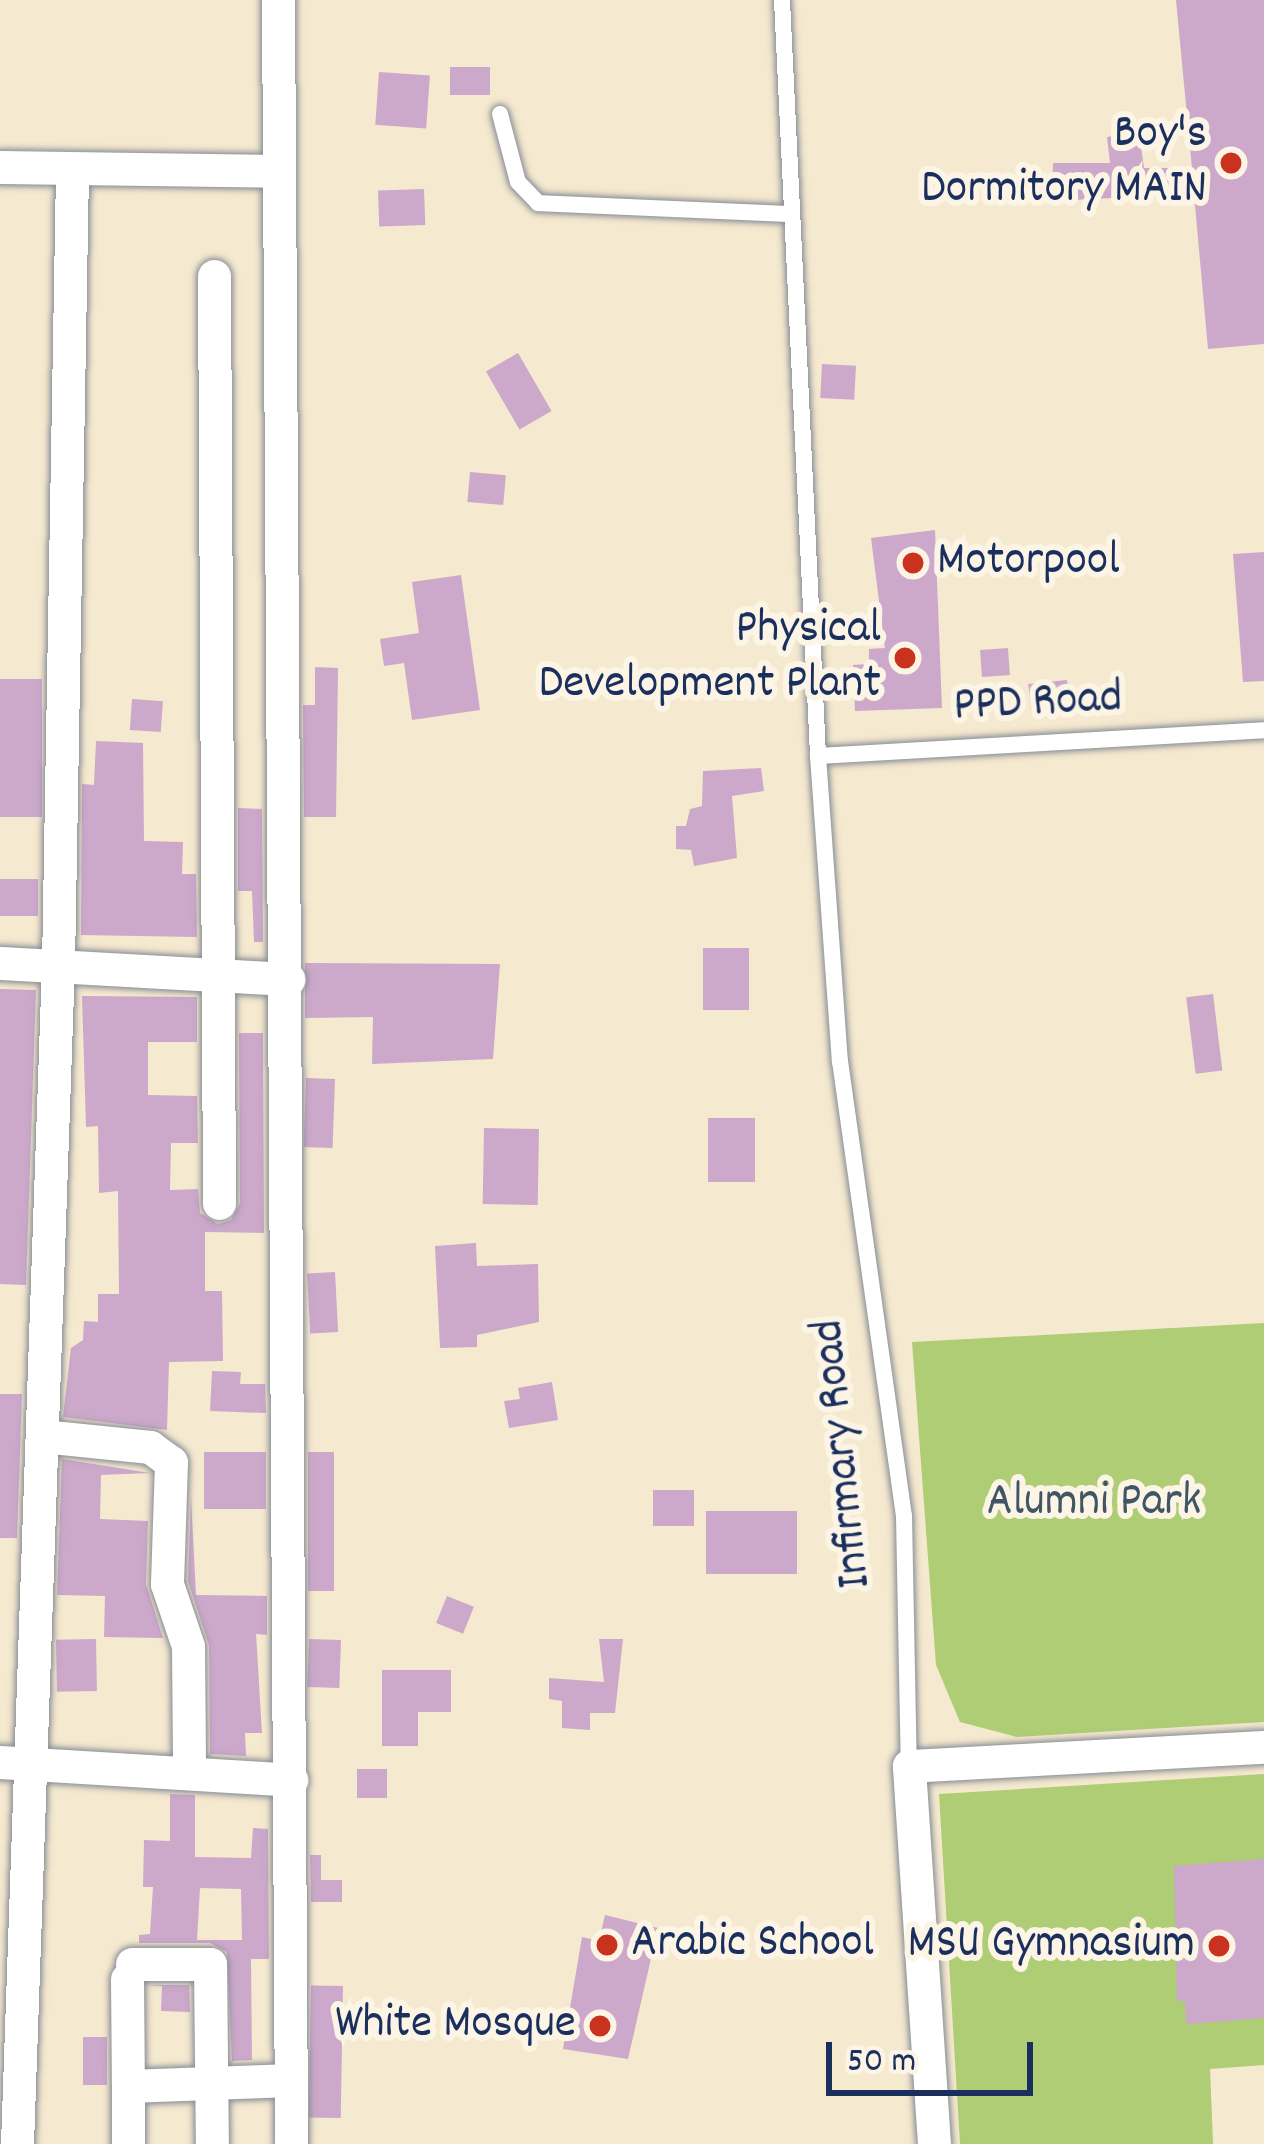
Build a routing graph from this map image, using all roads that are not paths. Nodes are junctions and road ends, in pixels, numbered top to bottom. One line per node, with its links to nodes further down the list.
1 (278, 0): 6 (street)
2 (782, 0): 7 (lane, Infirmary Road)
3 (500, 113): 7 (lane)
4 (0, 167): 5 (street)
5 (71, 170): 6 (street); 12 (street)
6 (279, 171): 14 (street)
7 (792, 214): 10 (lane, Infirmary Road)
8 (214, 276): 13 (street)
9 (1264, 730): 10 (lane, PPD Road)
10 (818, 756): 19 (lane, Infirmary Road)
11 (0, 963): 12 (street)
12 (58, 965): 13 (street); 16 (street)
13 (216, 977): 14 (street); 15 (street)
14 (289, 979): 21 (street)
15 (219, 1203)
16 (42, 1436): 18 (street); 20 (street)
17 (1264, 1747): 19 (street)
18 (16, 1763): 20 (street); 25 (street)
19 (910, 1766): 29 (street, Infirmary Road)
20 (189, 1772): 21 (street)
21 (291, 1780): 22 (street)
22 (291, 2080): 23 (street); 28 (street)
23 (212, 2083): 24 (street); 24 (street); 27 (street)
24 (128, 2086): 26 (street)
25 (16, 2144)
26 (128, 2144)
27 (212, 2144)
28 (291, 2144)
29 (934, 2144)

